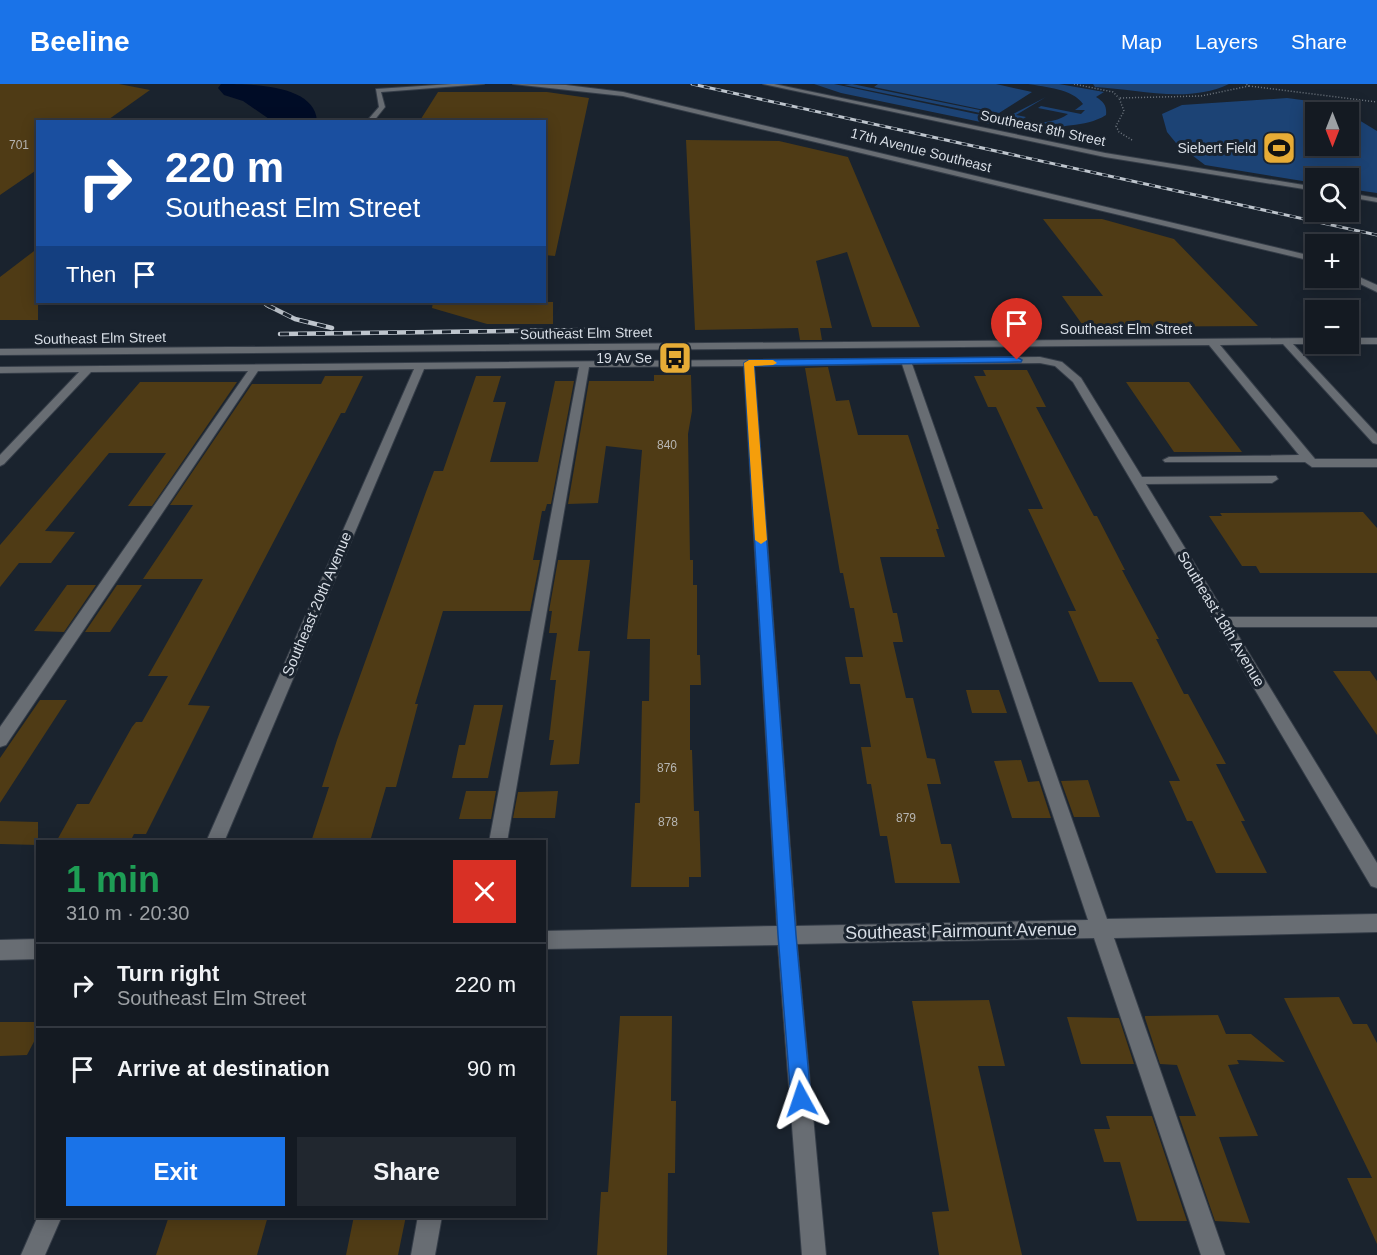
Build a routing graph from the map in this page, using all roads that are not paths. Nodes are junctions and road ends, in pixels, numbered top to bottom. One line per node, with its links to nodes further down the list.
1 (481, 84): 5 (street)
2 (516, 84): 9 (street, 17th Avenue Southeast)
3 (766, 84): 4 (street, Southeast 8th Street)
4 (791, 87): 6 (street, Southeast 8th Street)
5 (371, 120)
6 (1305, 187)
7 (1359, 197): 8 (street)
8 (1377, 200)
9 (1305, 257)
10 (1359, 280): 11 (street)
11 (1377, 289)
12 (1285, 341): 13 (street, Southeast Elm Street); 16 (street, Southeast Elm Street); 26 (street)
13 (1305, 341)
14 (1359, 341): 15 (street)
15 (1377, 341)
16 (1214, 343): 17 (street, Southeast Elm Street); 27 (street)
17 (0, 352)
18 (906, 361): 19 (street, Southeast Elm Street); 21 (street, Southeast Elm Street); 40 (street)
19 (749, 363): 20 (street, Southeast Elm Street); 41 (street)
20 (585, 364): 23 (street, Southeast Elm Street); 37 (street)
21 (1058, 364): 32 (street, Southeast 18th Avenue)
22 (256, 366): 23 (street, Southeast Elm Street); 24 (street, Southeast Elm Street); 35 (street)
23 (420, 366): 36 (street, Southeast 20th Avenue)
24 (88, 369): 25 (street, Southeast Elm Street); 29 (street)
25 (0, 370)
26 (1377, 441)
27 (1309, 458): 28 (street); 30 (street)
28 (1169, 459)
29 (0, 462)
30 (1377, 463)
31 (1272, 480): 32 (street)
32 (1138, 481): 33 (street, Southeast 18th Avenue)
33 (1222, 622): 34 (street); 38 (street, Southeast 18th Avenue)
34 (1377, 622)
35 (0, 740)
36 (216, 840)
37 (498, 840)
38 (1377, 880)
39 (1377, 923): 40 (street, Southeast Fairmount Avenue)
40 (1101, 928): 41 (street, Southeast Fairmount Avenue); 50 (street)
41 (787, 935): 42 (street, Southeast Fairmount Avenue); 49 (street)
42 (546, 940)
43 (36, 949): 44 (street)
44 (0, 950)
45 (49, 1218): 47 (street)
46 (430, 1218): 48 (street)
47 (33, 1255)
48 (423, 1255)
49 (814, 1255)
50 (1213, 1255)

